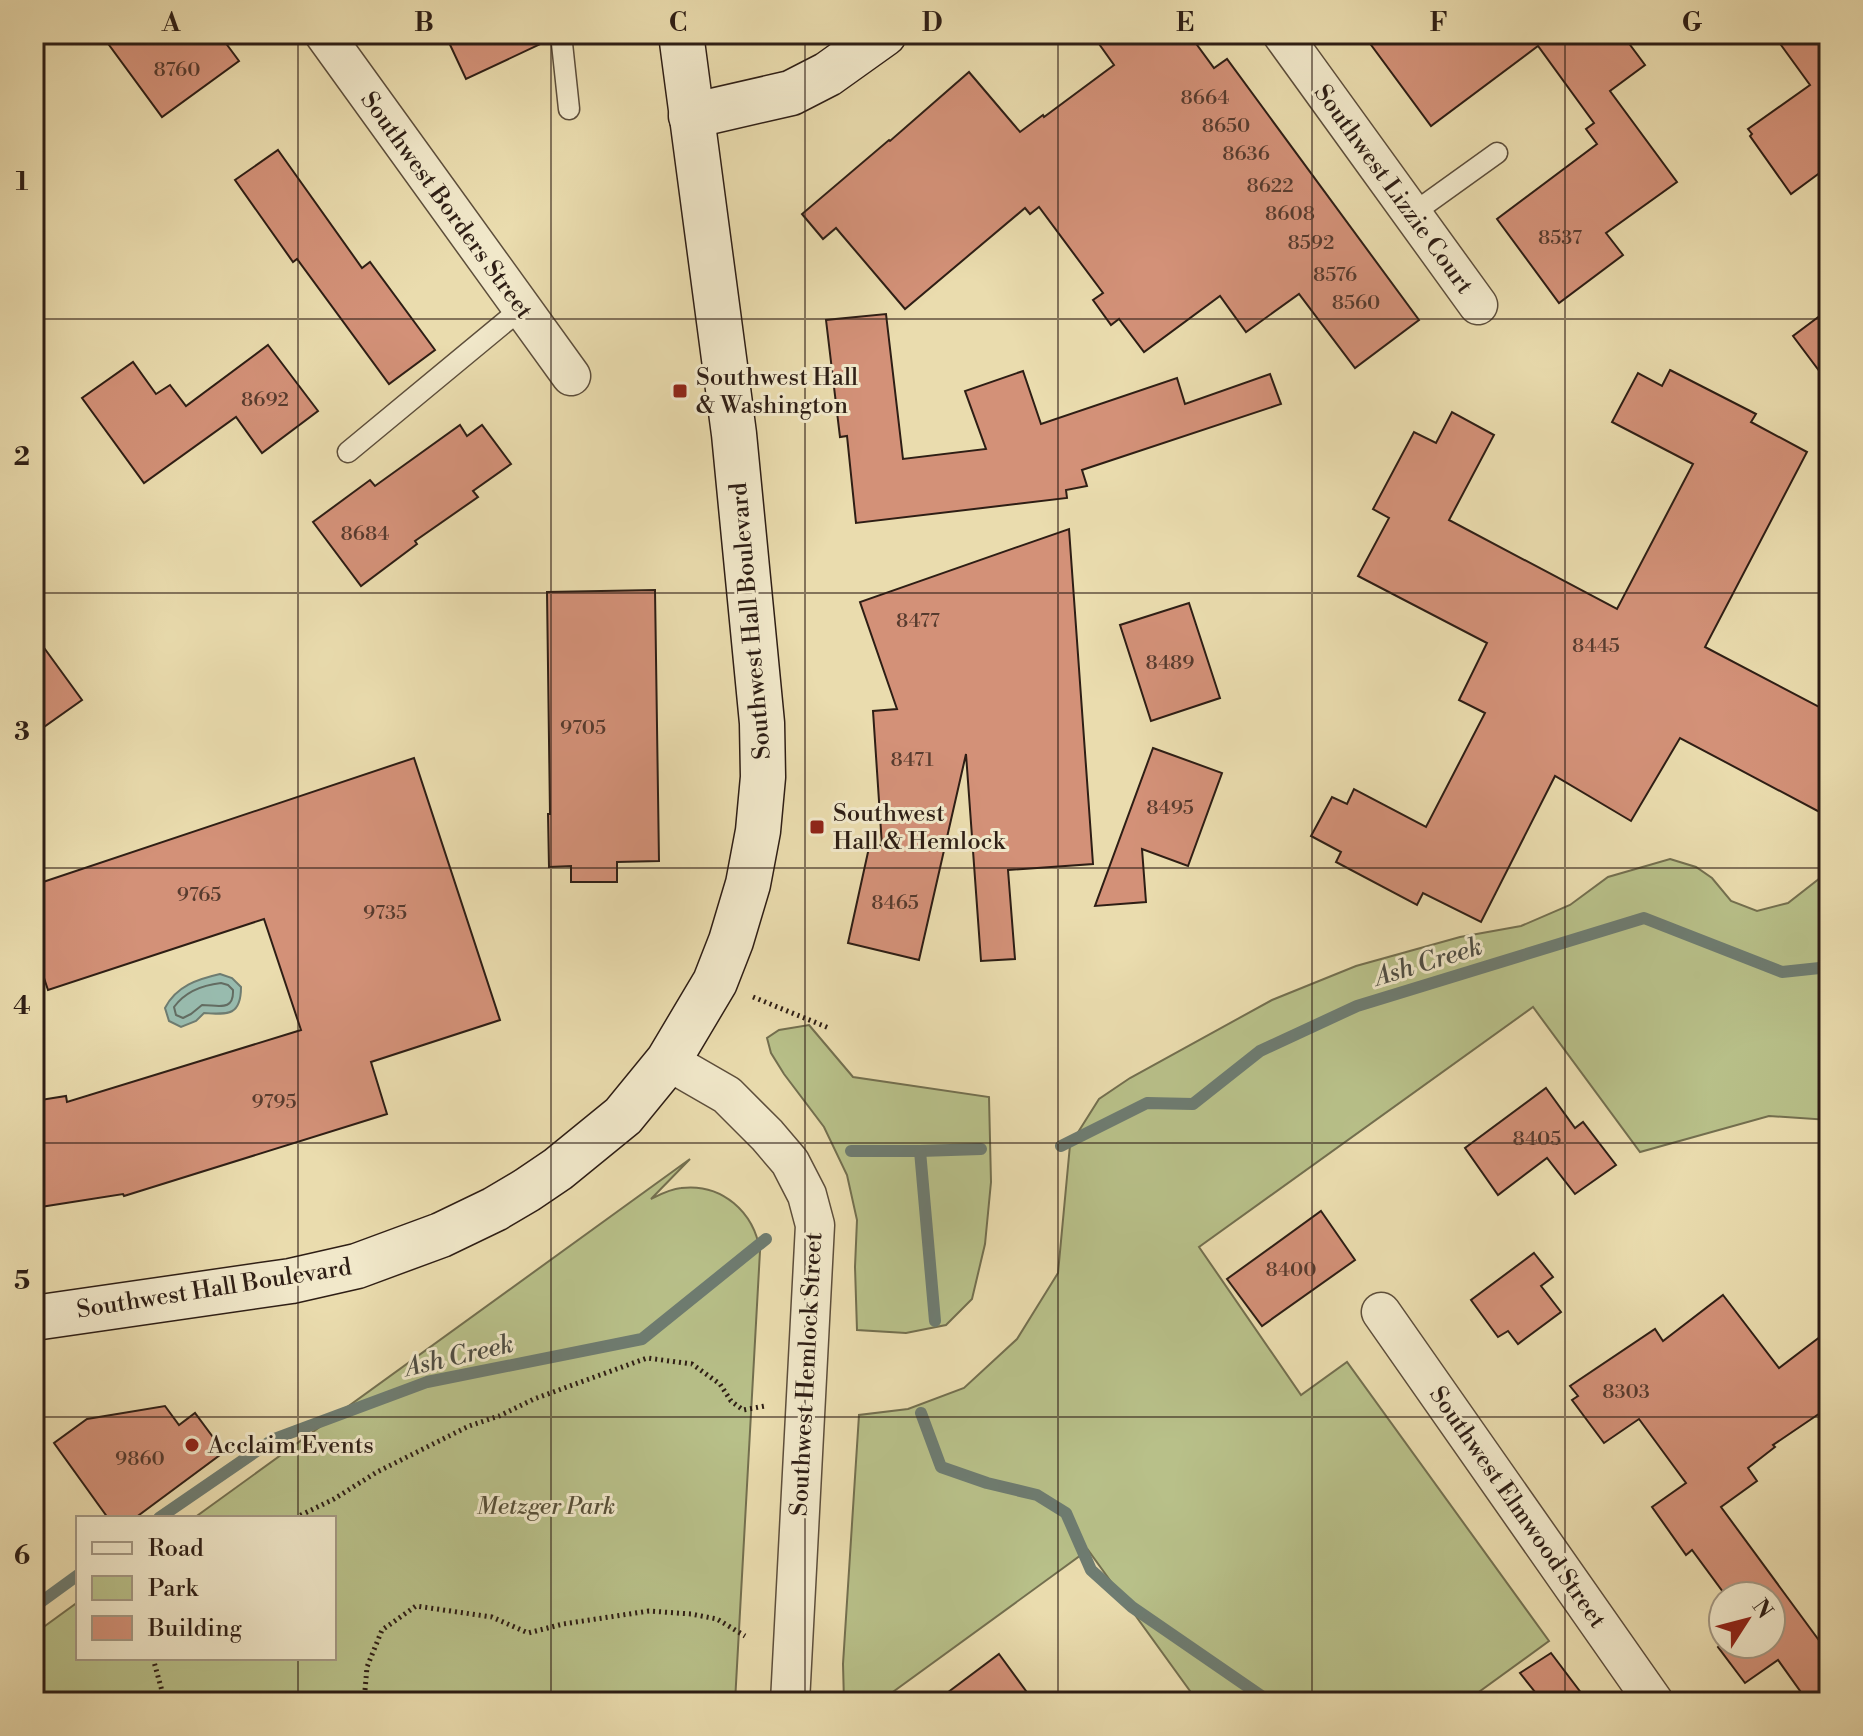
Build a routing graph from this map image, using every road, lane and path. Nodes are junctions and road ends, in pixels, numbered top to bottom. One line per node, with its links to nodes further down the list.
1 (324, 34): 11 (street, Southwest Borders Street)
2 (561, 34): 6 (lane)
3 (681, 34): 7 (main road, Southwest Hall Boulevard)
4 (884, 34): 7 (main road)
5 (1282, 34): 9 (street, Southwest Lizzie Court)
6 (569, 109)
7 (691, 116): 14 (main road, Southwest Hall Boulevard)
8 (1497, 153): 9 (lane)
9 (1412, 214): 10 (street, Southwest Lizzie Court)
10 (1478, 305)
11 (522, 308): 12 (street, Southwest Borders Street); 13 (lane)
12 (571, 376)
13 (348, 452)
14 (715, 982): 15 (path); 16 (main road, Southwest Hall Boulevard)
15 (829, 1028)
16 (668, 1061): 18 (main road, Southwest Hall Boulevard); 25 (street, Southwest Hemlock Street)
17 (1381, 1312): 26 (street, Southwest Elmwood Street)
18 (34, 1318)
19 (765, 1406): 20 (path)
20 (299, 1516)
21 (745, 1636): 24 (path)
22 (154, 1660): 23 (path)
23 (165, 1702)
24 (364, 1702)
25 (790, 1702)
26 (1654, 1702)

